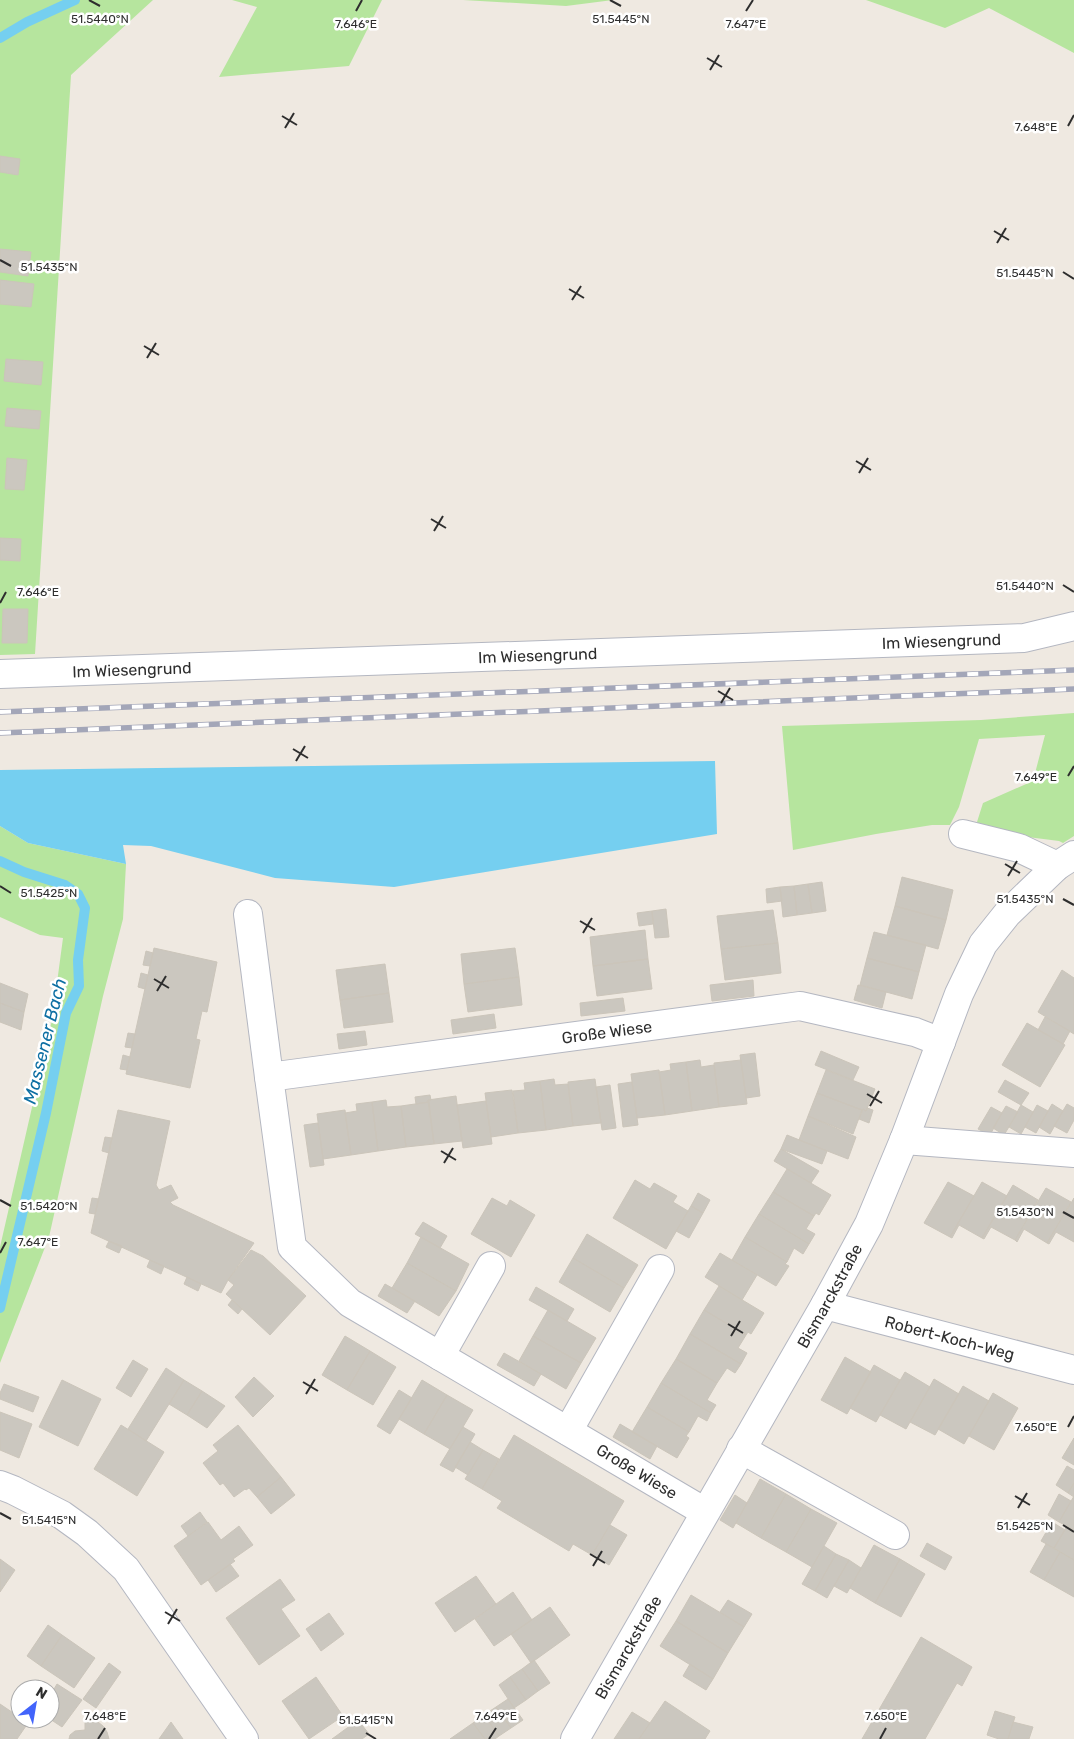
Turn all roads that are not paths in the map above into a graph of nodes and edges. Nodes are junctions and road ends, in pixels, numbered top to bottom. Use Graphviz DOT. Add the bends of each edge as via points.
graph roads {
  1 [pos="1074,626"];
  2 [pos="0,674"];
  3 [pos="963,834"];
  4 [pos="1066,861"];
  5 [pos="248,914"];
  6 [pos="941,1042"];
  7 [pos="269,1077"];
  8 [pos="904,1140"];
  9 [pos="1074,1153"];
  10 [pos="491,1266"];
  11 [pos="660,1269"];
  12 [pos="825,1305"];
  13 [pos="440,1356"];
  14 [pos="1074,1370"];
  15 [pos="568,1431"];
  16 [pos="741,1450"];
  17 [pos="0,1485"];
  18 [pos="705,1512"];
  19 [pos="895,1535"];
  20 [pos="244,1739"];
  21 [pos="575,1739"];
  1 -- 2 [label="street, Im Wiesengrund" via="1024,638"];
  3 -- 4 [label="street"];
  4 -- 6 [label="street, Bismarckstraße" via="1007,914 983,944"];
  5 -- 7 [label="street, Große Wiese"];
  6 -- 7 [label="street, Große Wiese" via="914,1032 800,1006"];
  6 -- 8 [label="street, Bismarckstraße"];
  7 -- 13 [label="street, Große Wiese" via="292,1247 350,1303"];
  8 -- 9 [label="street"];
  8 -- 12 [label="street, Bismarckstraße" via="868,1224"];
  10 -- 13 [label="street"];
  11 -- 15 [label="street"];
  12 -- 14 [label="street, Robert-Koch-Weg"];
  12 -- 16 [label="street, Bismarckstraße"];
  13 -- 15 [label="street, Große Wiese"];
  15 -- 18 [label="street, Große Wiese"];
  16 -- 18 [label="street, Bismarckstraße"];
  16 -- 19 [label="street"];
  17 -- 20 [label="street" via="68,1520 126,1569"];
  18 -- 21 [label="street, Bismarckstraße"];
}
